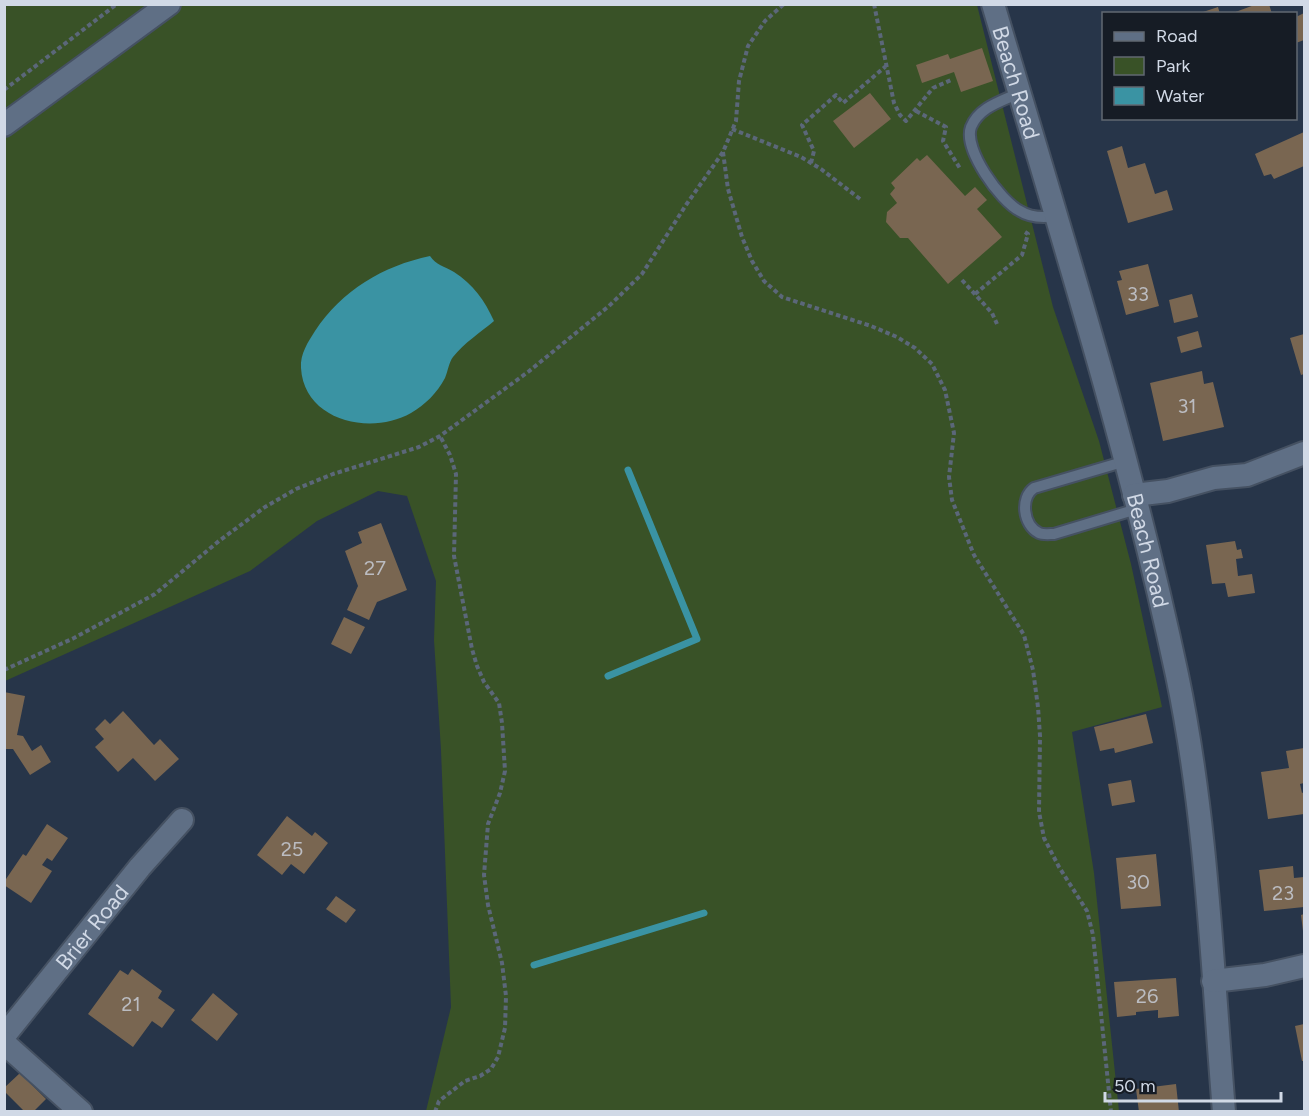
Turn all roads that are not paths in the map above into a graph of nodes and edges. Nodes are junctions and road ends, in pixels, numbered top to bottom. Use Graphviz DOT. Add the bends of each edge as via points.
graph roads {
  1 [pos="169,4"];
  2 [pos="993,4"];
  3 [pos="1019,93"];
  4 [pos="4,125"];
  5 [pos="1056,216"];
  6 [pos="1305,453"];
  7 [pos="1126,461"];
  8 [pos="1136,502"];
  9 [pos="182,820"];
  10 [pos="1305,966"];
  11 [pos="1213,981"];
  12 [pos="4,1036"];
  13 [pos="4,1043"];
  14 [pos="81,1112"];
  15 [pos="1224,1112"];
  1 -- 4 [label="street"];
  2 -- 3 [label="street, Beach Road"];
  3 -- 5 [label="street, Beach Road"];
  3 -- 5 [label="lane" via="986,109 972,126 969,137 991,182 1011,206 1043,219"];
  5 -- 7 [label="street, Beach Road"];
  6 -- 8 [label="street" via="1247,475 1215,478"];
  7 -- 8 [label="street, Beach Road"];
  7 -- 8 [label="lane" via="1034,488 1024,506 1029,522 1046,535"];
  8 -- 11 [label="street, Beach Road" via="1177,677 1192,769"];
  9 -- 12 [label="street, Brier Road"];
  10 -- 11 [label="street"];
  11 -- 15 [label="street, Beach Road"];
  13 -- 14 [label="street"];
}
